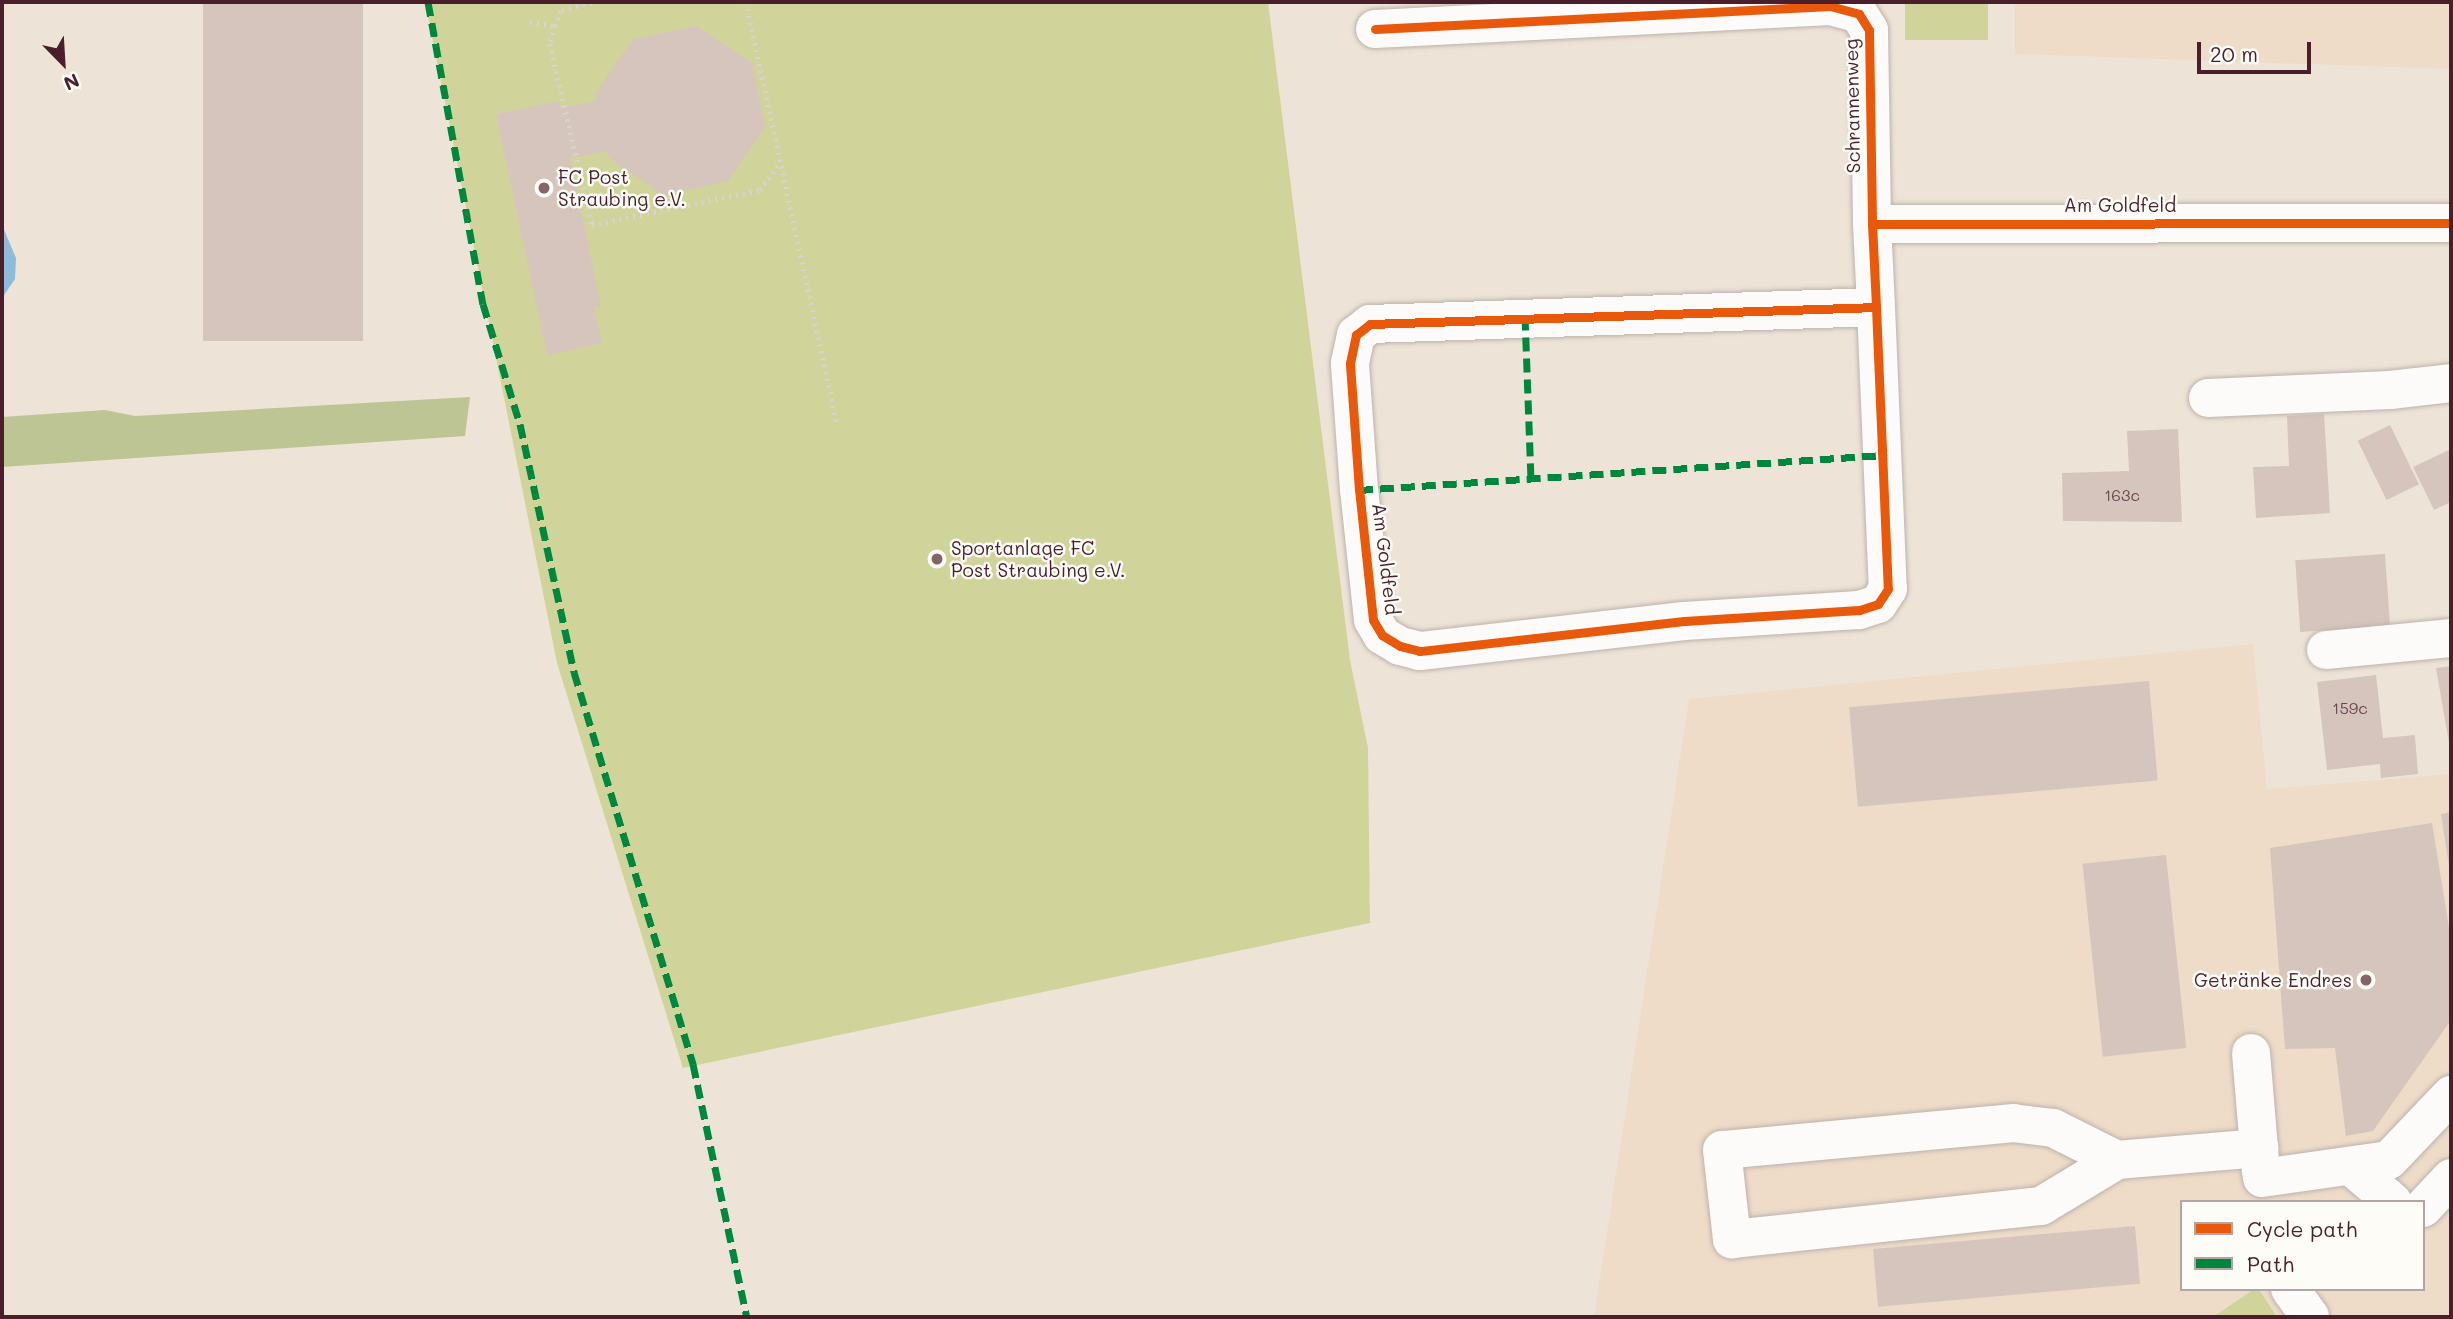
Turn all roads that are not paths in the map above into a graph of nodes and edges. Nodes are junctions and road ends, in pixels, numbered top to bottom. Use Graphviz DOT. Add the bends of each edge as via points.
graph roads {
  1 [pos="1375,29"];
  2 [pos="2451,223"];
  3 [pos="1872,224"];
  4 [pos="1876,307"];
  5 [pos="2451,383"];
  6 [pos="2208,398"];
  7 [pos="2451,638"];
  8 [pos="2326,650"];
  9 [pos="2251,1054"];
  10 [pos="2451,1095"];
  11 [pos="2117,1160"];
  12 [pos="2353,1168"];
  13 [pos="2262,1176"];
  14 [pos="2451,1178"];
  15 [pos="2391,1200"];
  16 [pos="2425,1206"];
  17 [pos="2292,1291"];
  18 [pos="2311,1317"];
  1 -- 3 [label="street, Schrannenweg" via="1830,6 1859,14 1869,30"];
  2 -- 3 [label="street, Am Goldfeld"];
  3 -- 4 [label="street, Am Goldfeld"];
  4 -- 4 [label="street, Am Goldfeld" via="1888,589 1878,604 1859,610 1684,621 1420,651 1382,635 1373,620 1350,363 1356,335 1370,324"];
  5 -- 6 [label="street"];
  7 -- 8 [label="street"];
  9 -- 13 [label="street"];
  10 -- 12 [label="street" via="2389,1160"];
  11 -- 11 [label="street" via="2053,1128 2014,1123 1722,1150 1732,1239 2042,1206"];
  11 -- 13 [label="street"];
  12 -- 13 [label="street"];
  12 -- 15 [label="street"];
  14 -- 16 [label="street"];
  17 -- 18 [label="street"];
}
